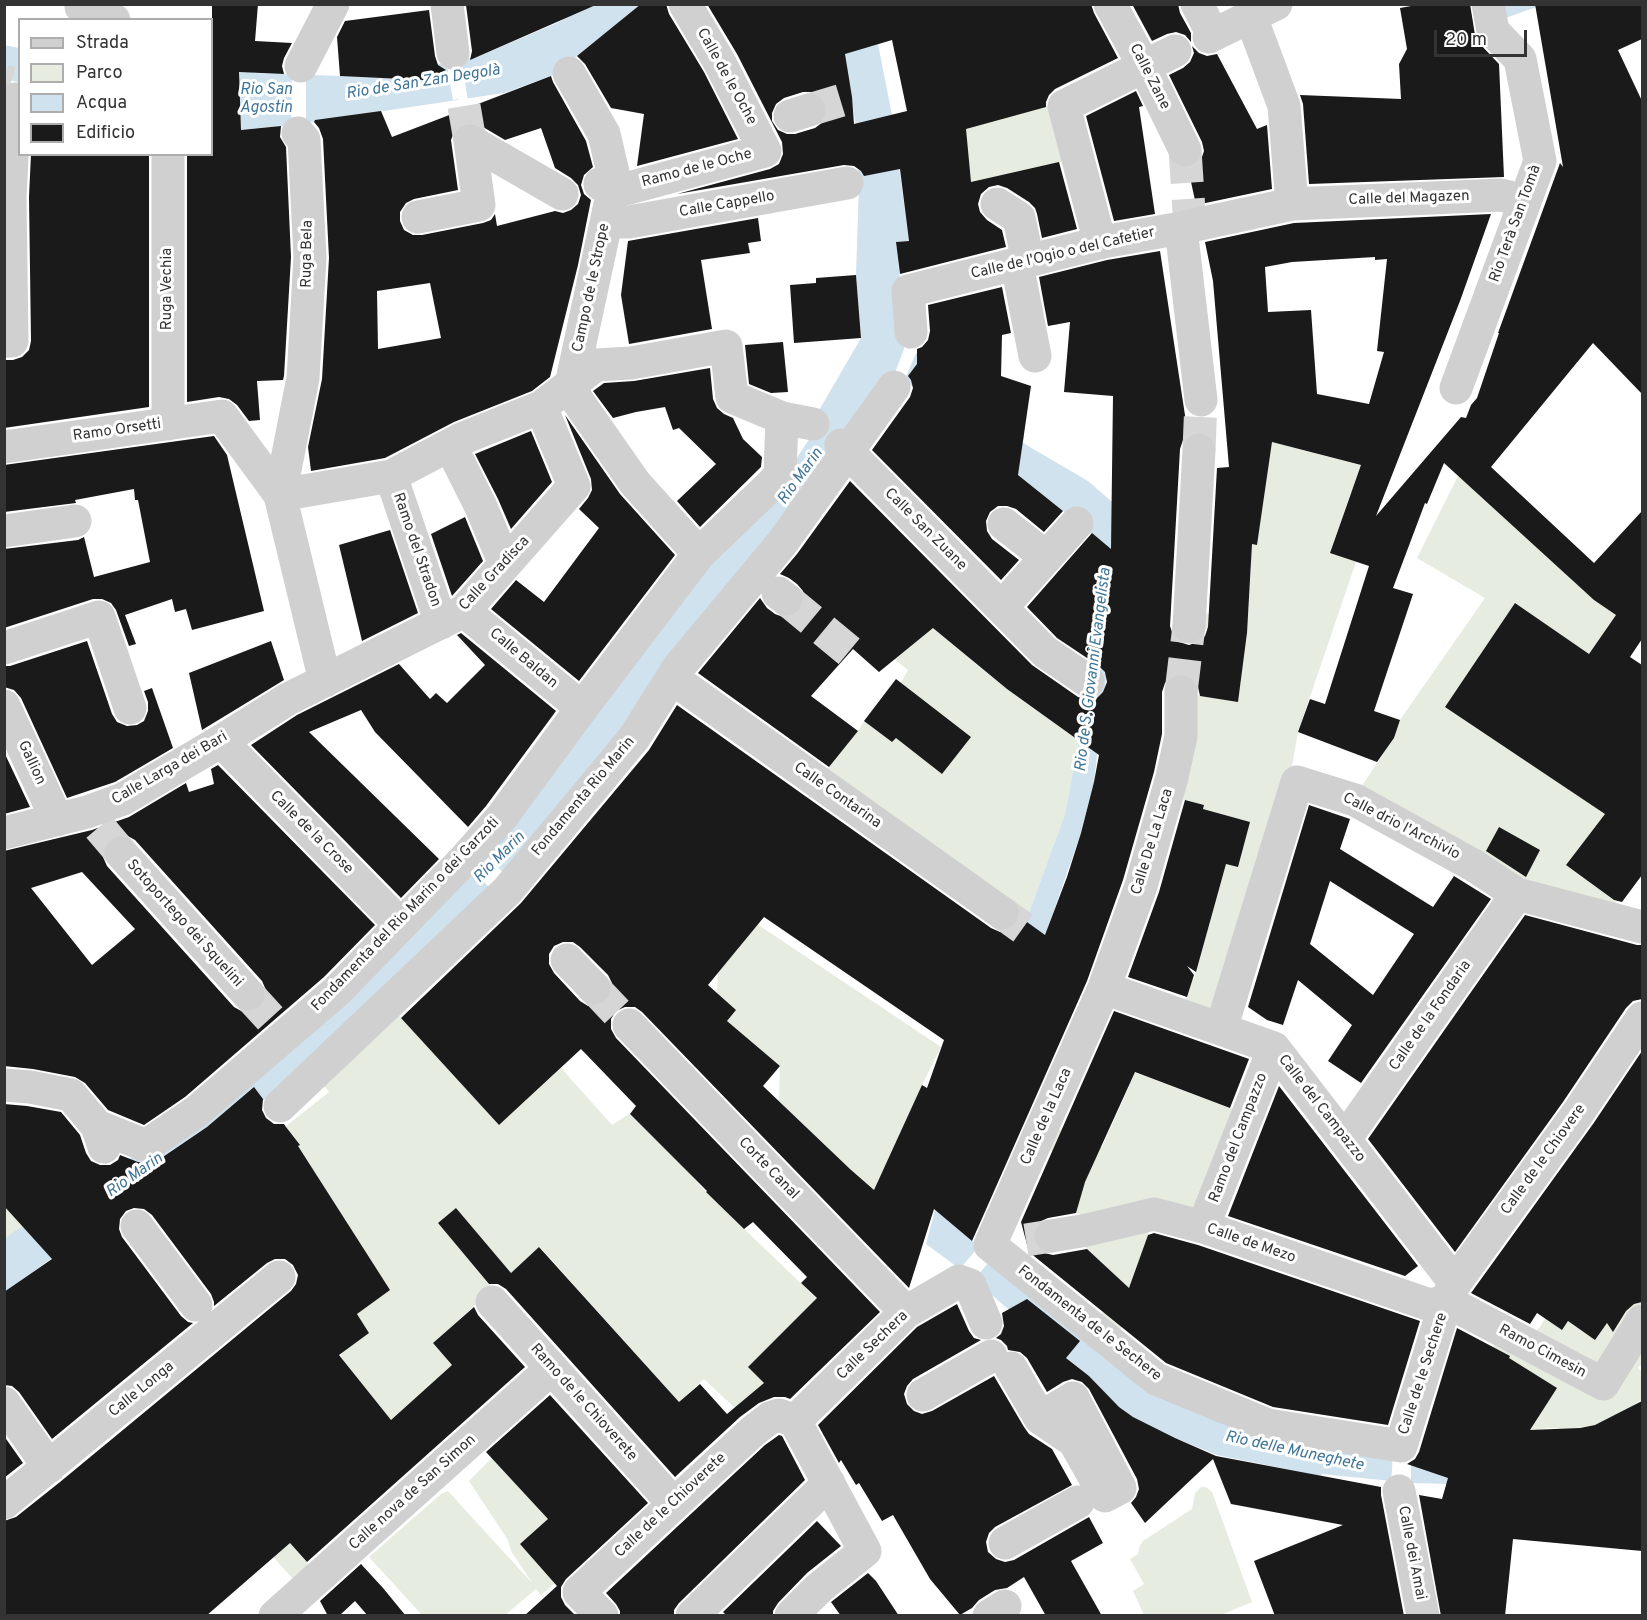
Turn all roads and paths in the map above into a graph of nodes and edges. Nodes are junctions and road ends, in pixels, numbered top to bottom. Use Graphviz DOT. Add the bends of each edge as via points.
graph roads {
  1 [pos="333,4"];
  2 [pos="447,4"];
  3 [pos="685,4"];
  4 [pos="1110,4"];
  5 [pos="1197,4"];
  6 [pos="80,10"];
  7 [pos="1263,11"];
  8 [pos="107,18"];
  9 [pos="1490,18"];
  10 [pos="1175,51"];
  11 [pos="453,53"];
  12 [pos="301,66"];
  13 [pos="1144,66"];
  14 [pos="569,74"];
  15 [pos="15,99"];
  16 [pos="298,133"];
  17 [pos="759,135"];
  18 [pos="1185,150"];
  19 [pos="168,156"];
  20 [pos="847,183"];
  21 [pos="614,186"];
  22 [pos="562,194"];
  23 [pos="1525,201"];
  24 [pos="997,204"];
  25 [pos="1293,204"];
  26 [pos="418,217"];
  27 [pos="606,222"];
  28 [pos="1181,228"];
  29 [pos="1100,243"];
  30 [pos="1023,262"];
  31 [pos="911,332"];
  32 [pos="8,341"];
  33 [pos="1035,356"];
  34 [pos="894,387"];
  35 [pos="1456,388"];
  36 [pos="560,399"];
  37 [pos="1201,400"];
  38 [pos="168,424"];
  39 [pos="455,442"];
  40 [pos="4,447"];
  41 [pos="844,449"];
  42 [pos="1199,450"];
  43 [pos="780,474"];
  44 [pos="391,476"];
  45 [pos="280,495"];
  46 [pos="75,521"];
  47 [pos="1077,523"];
  48 [pos="1004,524"];
  49 [pos="4,531"];
  50 [pos="699,554"];
  51 [pos="1046,558"];
  52 [pos="505,564"];
  53 [pos="1002,607"];
  54 [pos="453,617"];
  55 [pos="1190,626"];
  56 [pos="4,648"];
  57 [pos="672,678"];
  58 [pos="325,681"];
  59 [pos="1088,681"];
  60 [pos="1181,692"];
  61 [pos="130,708"];
  62 [pos="582,708"];
  63 [pos="6,716"];
  64 [pos="221,741"];
  65 [pos="80,818"];
  66 [pos="4,833"];
  67 [pos="121,853"];
  68 [pos="1517,894"];
  69 [pos="1002,913"];
  70 [pos="1637,917"];
  71 [pos="401,925"];
  72 [pos="567,960"];
  73 [pos="594,988"];
  74 [pos="1104,988"];
  75 [pos="248,994"];
  76 [pos="1642,1018"];
  77 [pos="629,1025"];
  78 [pos="1221,1029"];
  79 [pos="1274,1048"];
  80 [pos="4,1085"];
  81 [pos="280,1106"];
  82 [pos="1345,1138"];
  83 [pos="137,1226"];
  84 [pos="1203,1227"];
  85 [pos="1021,1241"];
  86 [pos="279,1277"];
  87 [pos="1451,1292"];
  88 [pos="492,1302"];
  89 [pos="906,1312"];
  90 [pos="206,1318"];
  91 [pos="1642,1321"];
  92 [pos="986,1323"];
  93 [pos="552,1369"];
  94 [pos="923,1395"];
  95 [pos="4,1403"];
  96 [pos="1042,1420"];
  97 [pos="795,1421"];
  98 [pos="1082,1436"];
  99 [pos="1401,1446"];
  100 [pos="49,1467"];
  101 [pos="829,1483"];
  102 [pos="1399,1491"];
  103 [pos="4,1503"];
  104 [pos="673,1503"];
  105 [pos="1005,1543"];
  106 [pos="805,1611"];
  107 [pos="701,1613"];
  108 [pos="275,1616"];
  109 [pos="602,1616"];
  110 [pos="1423,1616"];
  1 -- 12 [label="street"];
  2 -- 11 [label="street"];
  3 -- 17 [label="street, Calle de le Oche"];
  4 -- 13 [label="street, Calle Zane"];
  5 -- 7 [label="street" via="1214,35"];
  6 -- 8 [label="street"];
  7 -- 25 [label="street" via="1284,105"];
  9 -- 23 [label="street, Rio Terà San Tomà" via="1520,59 1540,161"];
  10 -- 13 [label="street"];
  13 -- 18 [label="street, Calle Zane"];
  13 -- 29 [label="street" via="1064,105"];
  14 -- 21 [label="street" via="604,134"];
  15 -- 32 [label="street"];
  16 -- 45 [label="street, Ruga Bela" via="304,140 310,257 303,378"];
  17 -- 21 [label="street, Ramo de le Oche"];
  19 -- 38 [label="street, Ruga Vechia"];
  20 -- 27 [label="street, Calle Cappello" via="629,222"];
  21 -- 27 [label="street, Campo de le Strope"];
  22 -- 26 [label="street" via="470,141 479,205"];
  23 -- 25 [label="street, Calle del Magazen" via="1501,195"];
  23 -- 35 [label="street, Rio Terà San Tomà"];
  24 -- 30 [label="street" via="1019,218"];
  25 -- 28 [label="street, Calle de l'Ogio o del Cafetier"];
  27 -- 36 [label="street, Campo de le Strope"];
  28 -- 29 [label="street, Calle de l'Ogio o del Cafetier"];
  28 -- 37 [label="street"];
  29 -- 30 [label="street, Calle de l'Ogio o del Cafetier"];
  30 -- 31 [label="street, Calle de l'Ogio o del Cafetier" via="908,291"];
  30 -- 33 [label="street"];
  34 -- 41 [label="street, Fondamenta Rio Marin"];
  36 -- 39 [label="street"];
  36 -- 43 [label="street, Campo de le Strope" via="596,365 631,363 726,346 732,398 798,421"];
  36 -- 50 [label="street"];
  36 -- 52 [label="street, Calle Gradisca" via="574,486"];
  38 -- 40 [label="street, Ramo Orsetti"];
  38 -- 45 [label="street, Ramo Orsetti" via="222,416"];
  39 -- 44 [label="street"];
  39 -- 52 [label="street"];
  41 -- 53 [label="street, Calle San Zuane"];
  41 -- 57 [label="street, Fondamenta Rio Marin" via="782,543 770,587 678,668"];
  42 -- 55 [label="street"];
  43 -- 50 [label="street, Fondamenta del Rio Marin o dei Garzoti"];
  44 -- 45 [label="street"];
  44 -- 54 [label="street, Ramo del Stradon"];
  45 -- 58 [label="street"];
  46 -- 49 [label="street"];
  47 -- 51 [label="street"];
  48 -- 51 [label="street"];
  50 -- 62 [label="street, Fondamenta del Rio Marin o dei Garzoti"];
  51 -- 53 [label="street"];
  52 -- 54 [label="street, Calle Gradisca"];
  53 -- 59 [label="street, Calle San Zuane" via="1045,652"];
  54 -- 58 [label="street, Calle Gradisca"];
  54 -- 62 [label="street, Calle Baldan"];
  56 -- 61 [label="street" via="99,617"];
  57 -- 69 [label="street, Calle Contarina"];
  57 -- 81 [label="street, Fondamenta Rio Marin" via="634,738 508,893"];
  58 -- 64 [label="street, Calle Larga dei Bari"];
  60 -- 74 [label="street, Calle De La Laca" via="1181,736 1173,777 1141,886"];
  62 -- 71 [label="street, Fondamenta del Rio Marin o dei Garzoti" via="501,818"];
  63 -- 65 [label="street, Gallion"];
  64 -- 65 [label="street, Calle Larga dei Bari" via="123,799"];
  64 -- 71 [label="street, Calle de la Crose"];
  65 -- 66 [label="street, Calle Larga dei Bari"];
  67 -- 75 [label="street, Sotoportego dei Squelini"];
  68 -- 70 [label="street, Calle drio l'Archivio"];
  68 -- 78 [label="street, Calle drio l'Archivio" via="1473,865 1355,800 1297,782"];
  68 -- 82 [label="street, Calle de la Fondaria"];
  71 -- 80 [label="street, Fondamenta del Rio Marin o dei Garzoti" via="337,991 283,1033 196,1112 147,1145 101,1138 71,1095"];
  72 -- 73 [label="street"];
  74 -- 78 [label="street, Calle del Campazzo"];
  74 -- 85 [label="street, Calle de la Laca" via="1007,1208"];
  76 -- 87 [label="street, Calle de le Chiovere"];
  77 -- 89 [label="street, Corte Canal"];
  78 -- 79 [label="street, Calle del Campazzo"];
  79 -- 82 [label="street, Calle del Campazzo"];
  79 -- 84 [label="street, Ramo del Campazzo"];
  82 -- 87 [label="street, Calle del Campazzo"];
  83 -- 90 [label="street"];
  84 -- 85 [label="street, Calle de Mezo" via="1154,1214"];
  84 -- 87 [label="street, Calle de Mezo" via="1430,1305"];
  85 -- 99 [label="street, Fondamenta de le Sechere" via="1025,1274 1156,1379 1268,1425"];
  86 -- 90 [label="street, Calle Longa"];
  87 -- 91 [label="street, Ramo Cimesin" via="1601,1389"];
  87 -- 99 [label="street, Calle de le Sechere"];
  88 -- 93 [label="street, Ramo de le Chioverete"];
  89 -- 92 [label="street, Calle Sechera" via="959,1281 970,1285"];
  89 -- 97 [label="street, Calle Sechera" via="872,1353"];
  90 -- 100 [label="street, Calle Longa"];
  93 -- 104 [label="street, Ramo de le Chioverete"];
  93 -- 108 [label="street, Calle nova de San Simon"];
  94 -- 96 [label="street" via="1001,1362"];
  95 -- 100 [label="street"];
  96 -- 98 [label="street"];
  96 -- 98 [label="street" via="1073,1398"];
  97 -- 101 [label="street"];
  97 -- 104 [label="street, Calle de le Chioverete" via="779,1416 770,1418"];
  98 -- 105 [label="street" via="1094,1483"];
  100 -- 103 [label="street, Calle Longa"];
  101 -- 106 [label="street" via="865,1551"];
  101 -- 107 [label="street"];
  102 -- 110 [label="street, Calle dei Amai"];
  104 -- 109 [label="street, Calle de le Chioverete" via="579,1592"];
}
